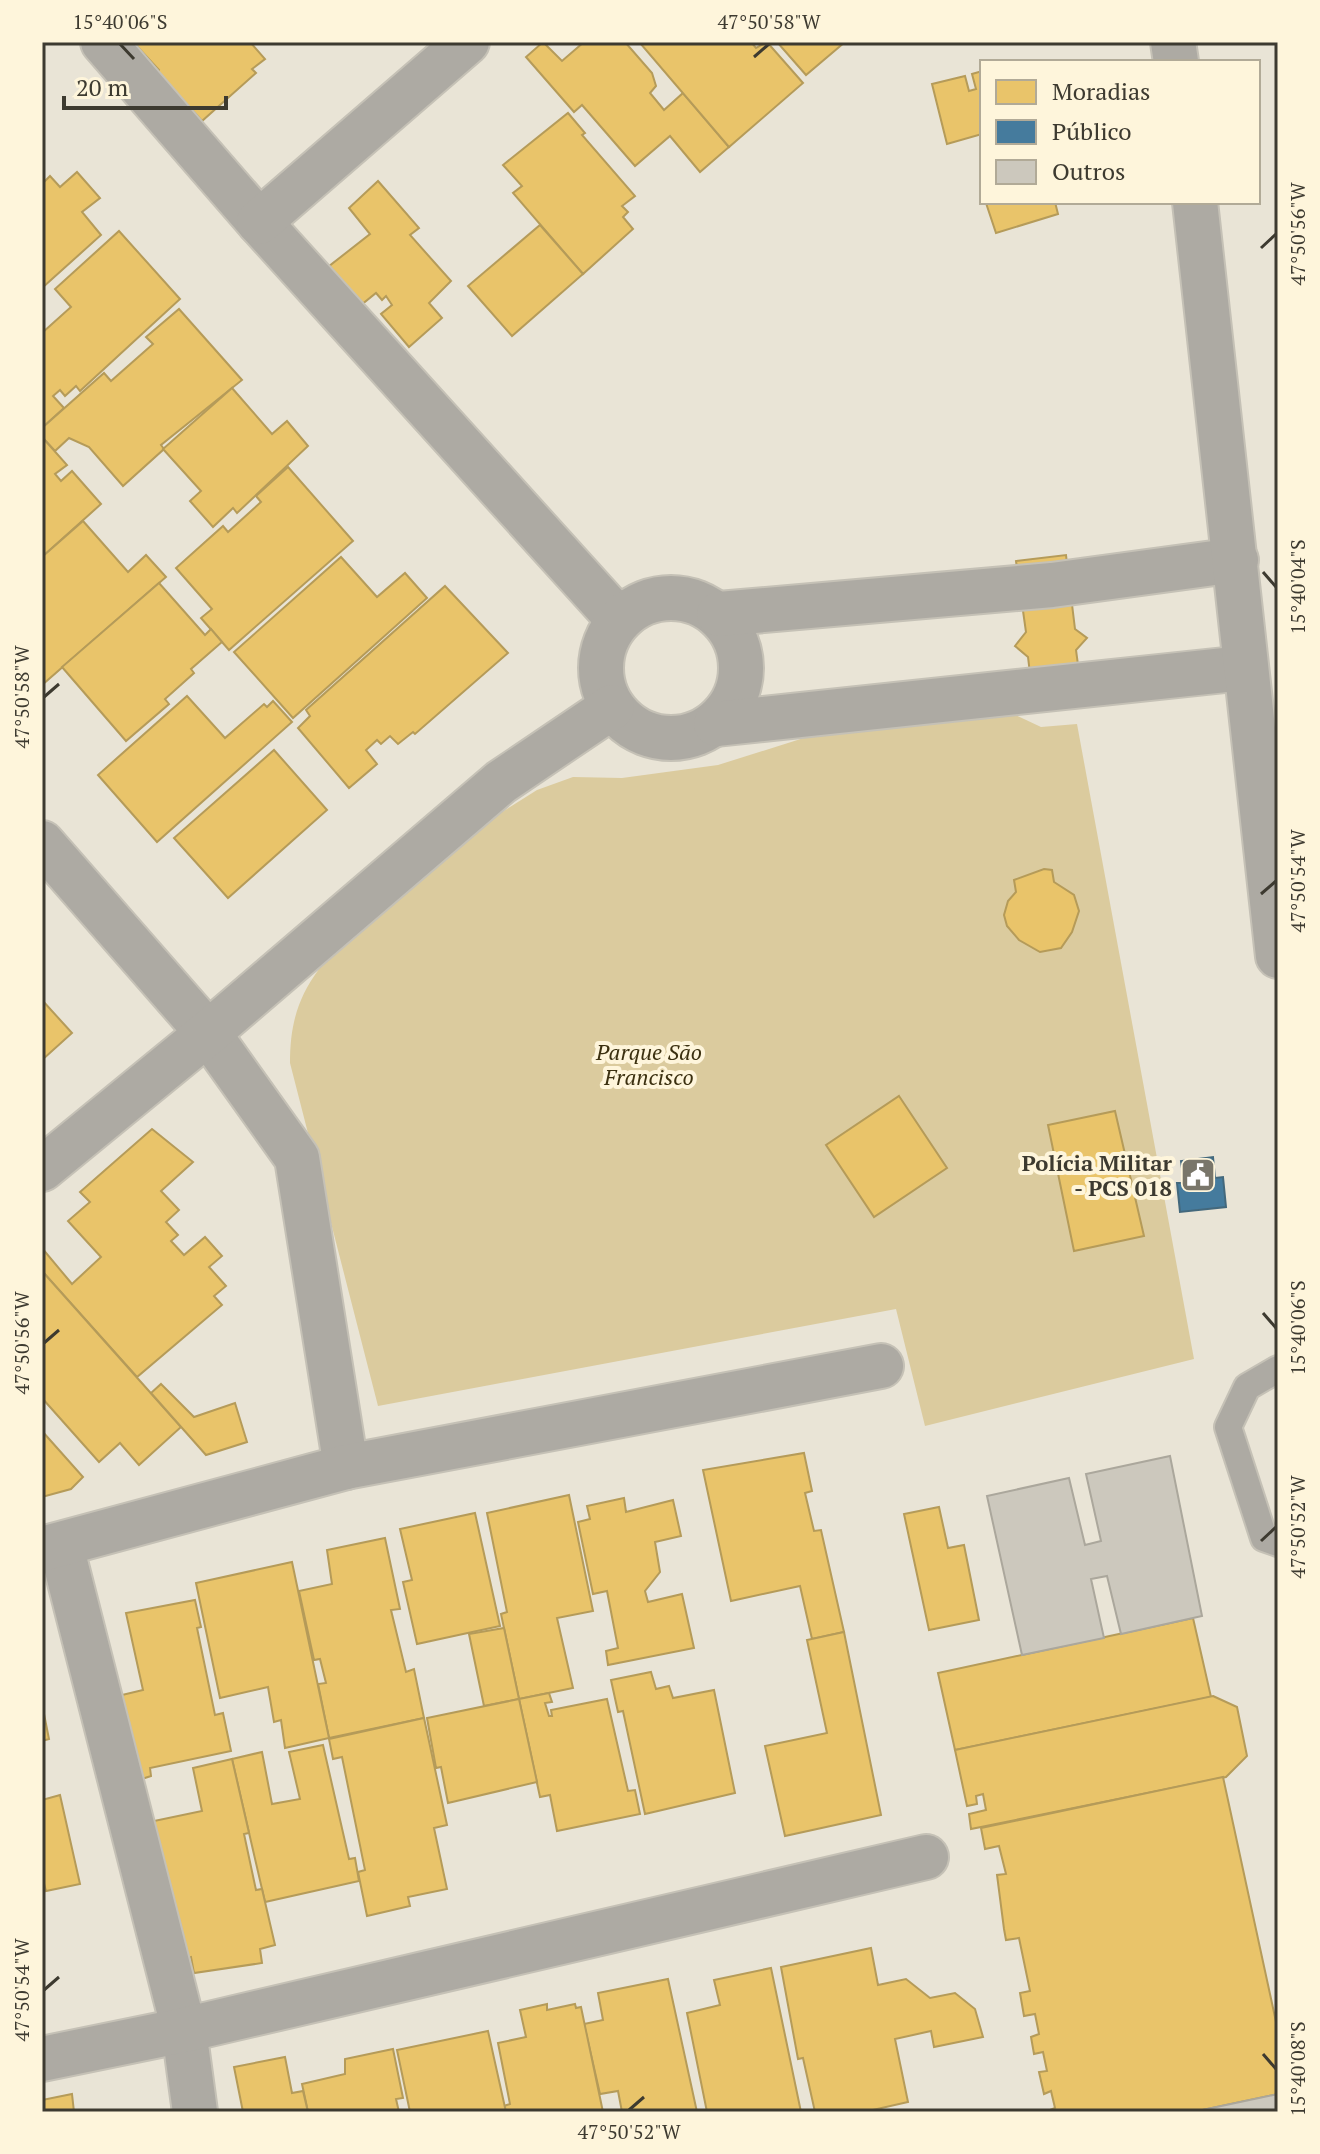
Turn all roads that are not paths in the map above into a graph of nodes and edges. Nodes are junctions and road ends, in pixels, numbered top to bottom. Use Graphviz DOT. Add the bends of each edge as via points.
graph roads {
  1 [pos="103,42"];
  2 [pos="467,42"];
  3 [pos="1195,204"];
  4 [pos="259,222"];
  5 [pos="1236,560"];
  6 [pos="719,614"];
  7 [pos="618,619"];
  8 [pos="1244,668"];
  9 [pos="612,707"];
  10 [pos="716,724"];
  11 [pos="42,843"];
  12 [pos="1278,956"];
  13 [pos="208,1033"];
  14 [pos="42,1169"];
  15 [pos="881,1366"];
  16 [pos="1278,1369"];
  17 [pos="346,1467"];
  18 [pos="1278,1543"];
  19 [pos="52,1547"];
  20 [pos="926,1857"];
  21 [pos="184,2030"];
  22 [pos="42,2059"];
  23 [pos="195,2112"];
  1 -- 4 [label="street"];
  2 -- 4 [label="street"];
  3 -- 5 [label="street"];
  4 -- 7 [label="street"];
  5 -- 6 [label="street" via="1052,585"];
  5 -- 8 [label="street"];
  6 -- 7 [label="street" via="695,600 667,596 640,603"];
  6 -- 10 [label="street" via="741,649 740,690"];
  7 -- 9 [label="street" via="603,647 601,678"];
  8 -- 10 [label="street"];
  8 -- 12 [label="street"];
  9 -- 10 [label="street" via="635,729 662,739 690,737"];
  9 -- 13 [label="street" via="501,782"];
  11 -- 13 [label="street"];
  13 -- 14 [label="street"];
  13 -- 17 [label="street" via="297,1158"];
  15 -- 17 [label="street"];
  16 -- 18 [label="lane" via="1247,1387 1228,1427 1264,1538"];
  17 -- 19 [label="street"];
  19 -- 21 [label="street"];
  20 -- 21 [label="street"];
  21 -- 22 [label="street"];
  21 -- 23 [label="street"];
}
